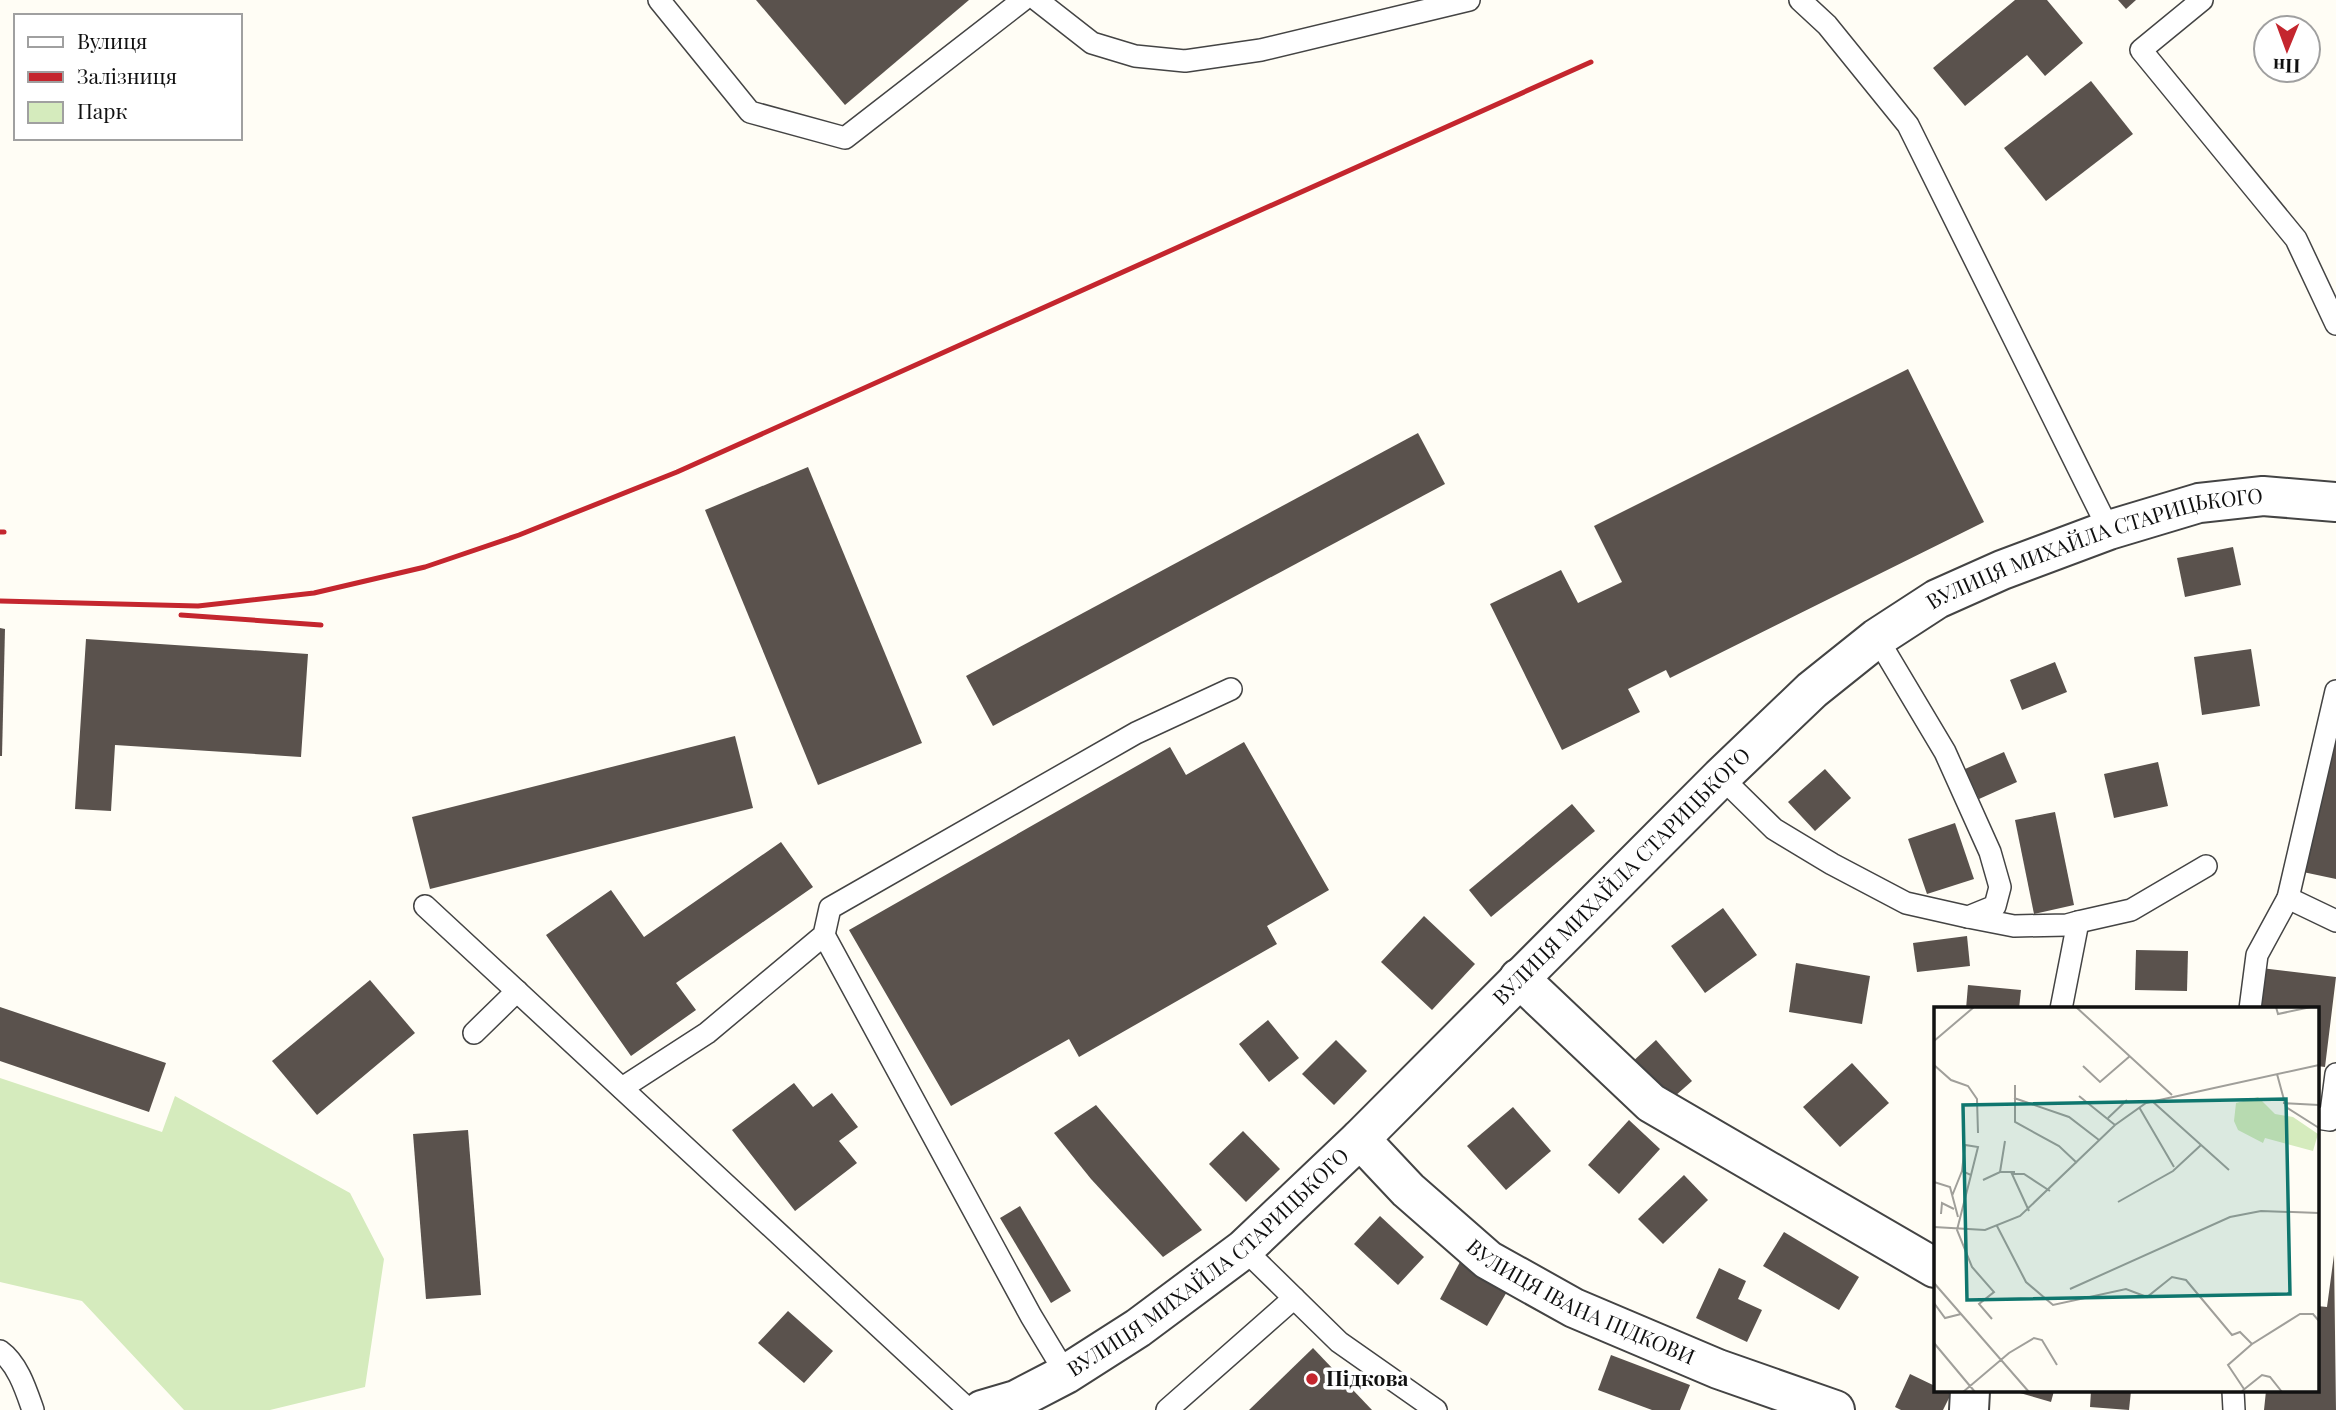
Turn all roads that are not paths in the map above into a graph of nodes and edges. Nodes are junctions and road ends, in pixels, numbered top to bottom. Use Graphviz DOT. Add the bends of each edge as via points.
graph roads {
  1 [pos="659,0"];
  2 [pos="1023,0"];
  3 [pos="1037,0"];
  4 [pos="1469,0"];
  5 [pos="1800,0"];
  6 [pos="2202,0"];
  7 [pos="2336,324"];
  8 [pos="2336,502"];
  9 [pos="2109,530"];
  10 [pos="1877,638"];
  11 [pos="1231,689"];
  12 [pos="2336,691"];
  13 [pos="1721,778"];
  14 [pos="2206,866"];
  15 [pos="2288,898"];
  16 [pos="425,906"];
  17 [pos="1968,918"];
  18 [pos="2336,921"];
  19 [pos="2078,922"];
  20 [pos="824,935"];
  21 [pos="1519,978"];
  22 [pos="517,991"];
  23 [pos="2061,1007"];
  24 [pos="2250,1007"];
  25 [pos="474,1033"];
  26 [pos="2336,1074"];
  27 [pos="622,1088"];
  28 [pos="2318,1118"];
  29 [pos="1360,1139"];
  30 [pos="1244,1249"];
  31 [pos="1934,1267"];
  32 [pos="1294,1298"];
  33 [pos="0,1351"];
  34 [pos="1066,1374"];
  35 [pos="0,1381"];
  36 [pos="23,1383"];
  37 [pos="1970,1392"];
  38 [pos="2233,1392"];
  39 [pos="33,1410"];
  40 [pos="969,1410"];
  41 [pos="982,1410"];
  42 [pos="1167,1410"];
  43 [pos="1436,1410"];
  44 [pos="1835,1410"];
  45 [pos="1969,1410"];
  46 [pos="2234,1410"];
  1 -- 2 [label="lane" via="750,112 845,138"];
  3 -- 4 [label="lane" via="1092,44 1135,56 1185,61 1261,50"];
  5 -- 9 [label="lane" via="1828,25 1908,125"];
  6 -- 7 [label="lane" via="2141,50 2296,239"];
  8 -- 9 [label="street, ВУЛИЦЯ МИХАЙЛА СТАРИЦЬКОГО" via="2263,496 2199,503"];
  9 -- 10 [label="street, ВУЛИЦЯ МИХАЙЛА СТАРИЦЬКОГО" via="1937,599"];
  10 -- 13 [label="street, ВУЛИЦЯ МИХАЙЛА СТАРИЦЬКОГО" via="1812,691"];
  10 -- 17 [label="lane" via="1945,752 1990,852 2000,887 1995,906"];
  11 -- 20 [label="lane" via="1136,733 831,908"];
  12 -- 15 [label="lane"];
  13 -- 17 [label="lane" via="1774,829 1832,864 1906,903"];
  13 -- 21 [label="street, ВУЛИЦЯ МИХАЙЛА СТАРИЦЬКОГО"];
  14 -- 19 [label="lane" via="2131,910"];
  15 -- 18 [label="lane"];
  15 -- 24 [label="lane" via="2257,955"];
  16 -- 22 [label="lane"];
  17 -- 19 [label="lane" via="2014,926"];
  19 -- 23 [label="lane"];
  20 -- 27 [label="lane" via="707,1033"];
  20 -- 34 [label="lane"];
  21 -- 29 [label="street, ВУЛИЦЯ МИХАЙЛА СТАРИЦЬКОГО"];
  21 -- 31 [label="street" via="1651,1103"];
  22 -- 25 [label="lane"];
  22 -- 27 [label="lane"];
  26 -- 28 [label="lane" via="2330,1120"];
  27 -- 40 [label="lane"];
  29 -- 30 [label="street, ВУЛИЦЯ МИХАЙЛА СТАРИЦЬКОГО"];
  29 -- 44 [label="street, ВУЛИЦЯ ІВАНА ПІДКОВИ" via="1408,1190 1488,1260 1574,1308 1718,1369"];
  30 -- 32 [label="lane"];
  30 -- 34 [label="street, ВУЛИЦЯ МИХАЙЛА СТАРИЦЬКОГО" via="1138,1328"];
  32 -- 42 [label="lane"];
  32 -- 43 [label="lane" via="1339,1342"];
  33 -- 36 [label="lane"];
  34 -- 41 [label="street, ВУЛИЦЯ МИХАЙЛА СТАРИЦЬКОГО" via="1016,1400"];
  35 -- 36 [label="lane"];
  36 -- 39 [label="lane"];
  37 -- 45 [label="street"];
  38 -- 46 [label="lane"];
}
